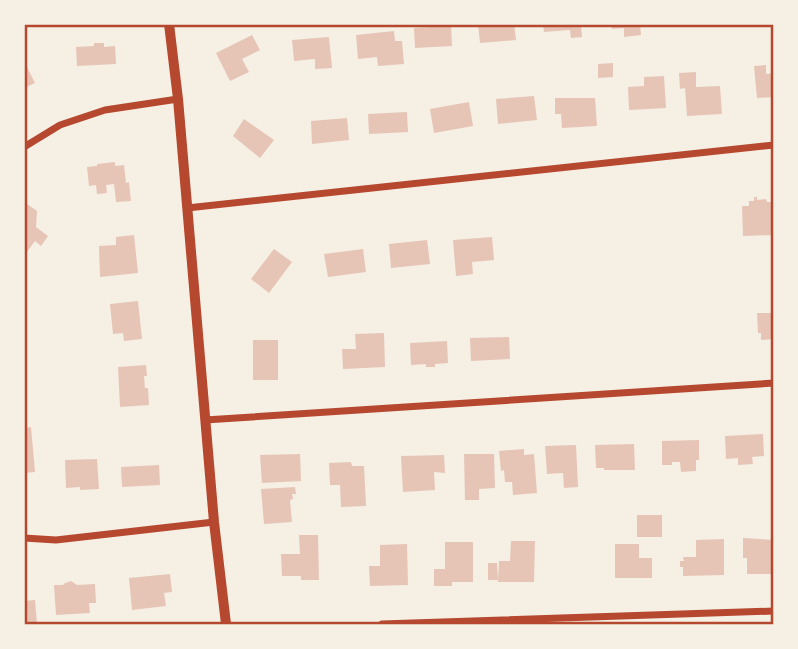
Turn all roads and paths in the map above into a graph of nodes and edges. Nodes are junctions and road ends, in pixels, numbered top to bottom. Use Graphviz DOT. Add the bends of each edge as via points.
graph roads {
  1 [pos="169,24"];
  2 [pos="178,99"];
  3 [pos="774,145"];
  4 [pos="24,147"];
  5 [pos="187,208"];
  6 [pos="774,383"];
  7 [pos="205,420"];
  8 [pos="214,522"];
  9 [pos="24,538"];
  10 [pos="774,611"];
  11 [pos="226,625"];
  12 [pos="382,625"];
  1 -- 2 [label="street"];
  2 -- 4 [label="street" via="105,110 60,125"];
  2 -- 5 [label="street"];
  3 -- 5 [label="street"];
  5 -- 7 [label="street"];
  6 -- 7 [label="street"];
  7 -- 8 [label="street"];
  8 -- 9 [label="street" via="56,540"];
  8 -- 11 [label="street"];
  10 -- 12 [label="street"];
}
